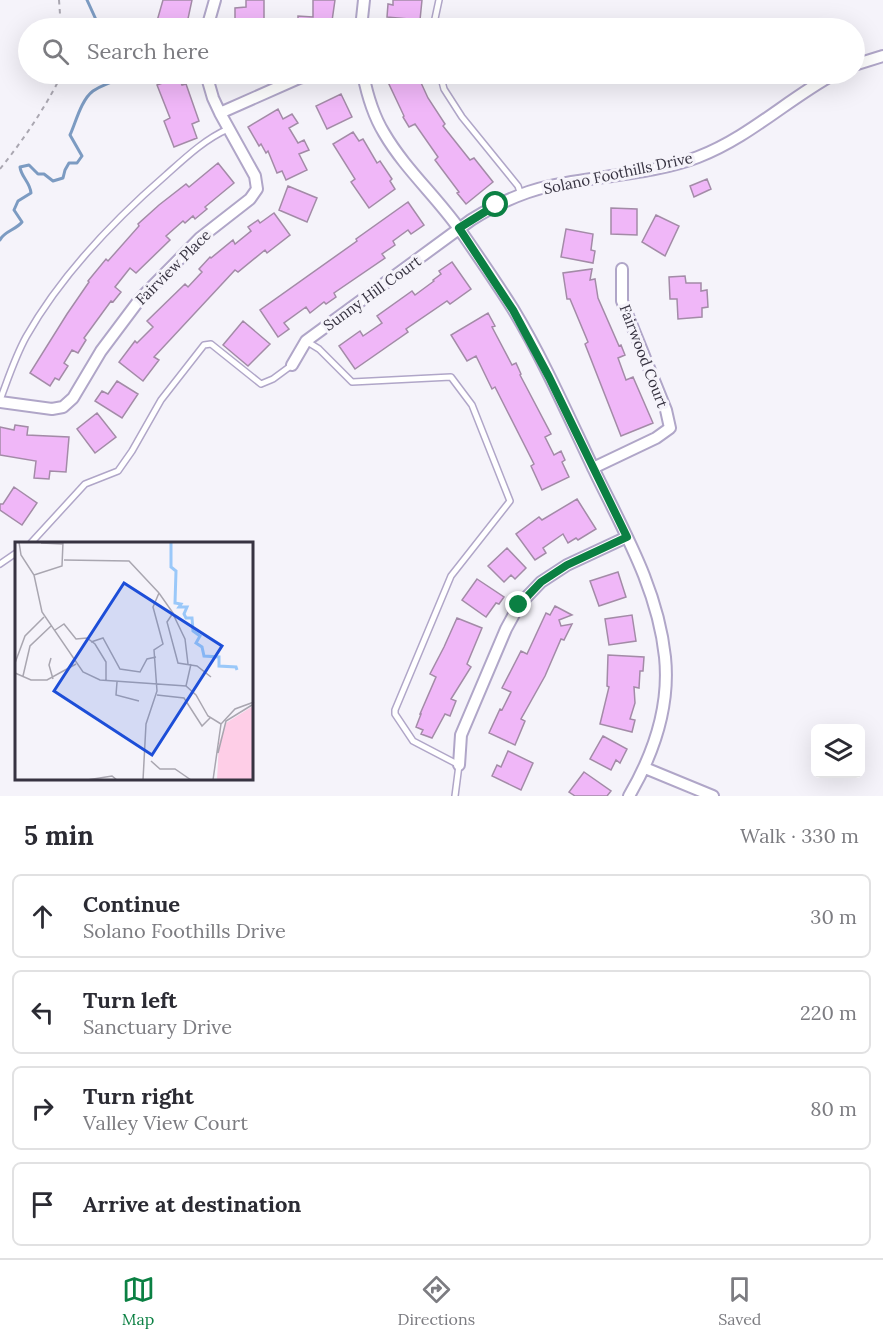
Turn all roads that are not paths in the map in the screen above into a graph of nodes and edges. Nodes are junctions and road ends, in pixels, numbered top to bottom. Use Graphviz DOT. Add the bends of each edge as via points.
graph roads {
  1 [pos="215,0"];
  2 [pos="364,0"];
  3 [pos="439,0"];
  4 [pos="210,18"];
  5 [pos="363,18"];
  6 [pos="435,18"];
  7 [pos="883,56"];
  8 [pos="865,61"];
  9 [pos="209,84"];
  10 [pos="285,84"];
  11 [pos="365,84"];
  12 [pos="443,84"];
  13 [pos="815,84"];
  14 [pos="220,113"];
  15 [pos="229,129"];
  16 [pos="522,195"];
  17 [pos="459,228"];
  18 [pos="622,269"];
  19 [pos="306,341"];
  20 [pos="292,365"];
  21 [pos="0,401"];
  22 [pos="593,468"];
  23 [pos="627,537"];
  24 [pos="32,542"];
  25 [pos="15,554"];
  26 [pos="0,564"];
  27 [pos="459,765"];
  28 [pos="645,768"];
  29 [pos="455,796"];
  30 [pos="629,796"];
  31 [pos="713,796"];
  1 -- 4 [label="street"];
  2 -- 5 [label="street"];
  3 -- 6 [label="lane"];
  7 -- 8 [label="street"];
  9 -- 14 [label="street, Fairview Place"];
  10 -- 14 [label="street"];
  11 -- 17 [label="street" via="383,132"];
  12 -- 16 [label="lane" via="462,117"];
  13 -- 16 [label="street, Solano Foothills Drive" via="722,147 696,158 548,186"];
  14 -- 15 [label="street, Fairview Place"];
  15 -- 21 [label="lane" via="171,171 96,243 26,337"];
  15 -- 21 [label="street, Fairview Place" via="255,176 257,189 250,199 200,238 140,299 63,407 52,409"];
  16 -- 17 [label="street, Solano Foothills Drive" via="496,205"];
  17 -- 19 [label="street, Sunny Hill Court"];
  17 -- 22 [label="street" via="513,310"];
  18 -- 22 [label="street, Fairwood Court" via="622,301 670,428"];
  19 -- 20 [label="street, Sunny Hill Court"];
  19 -- 27 [label="lane" via="352,382 451,377 472,405 510,501 451,576 395,710 413,741"];
  20 -- 24 [label="lane" via="261,384 211,344 204,345 160,400 118,471 85,484"];
  22 -- 23 [label="street"];
  23 -- 27 [label="street" via="549,576 519,605 461,735"];
  23 -- 28 [label="street" via="645,574 658,615 665,660 663,702"];
  25 -- 26 [label="lane"];
  27 -- 29 [label="lane"];
  28 -- 30 [label="street"];
  28 -- 31 [label="street"];
}
